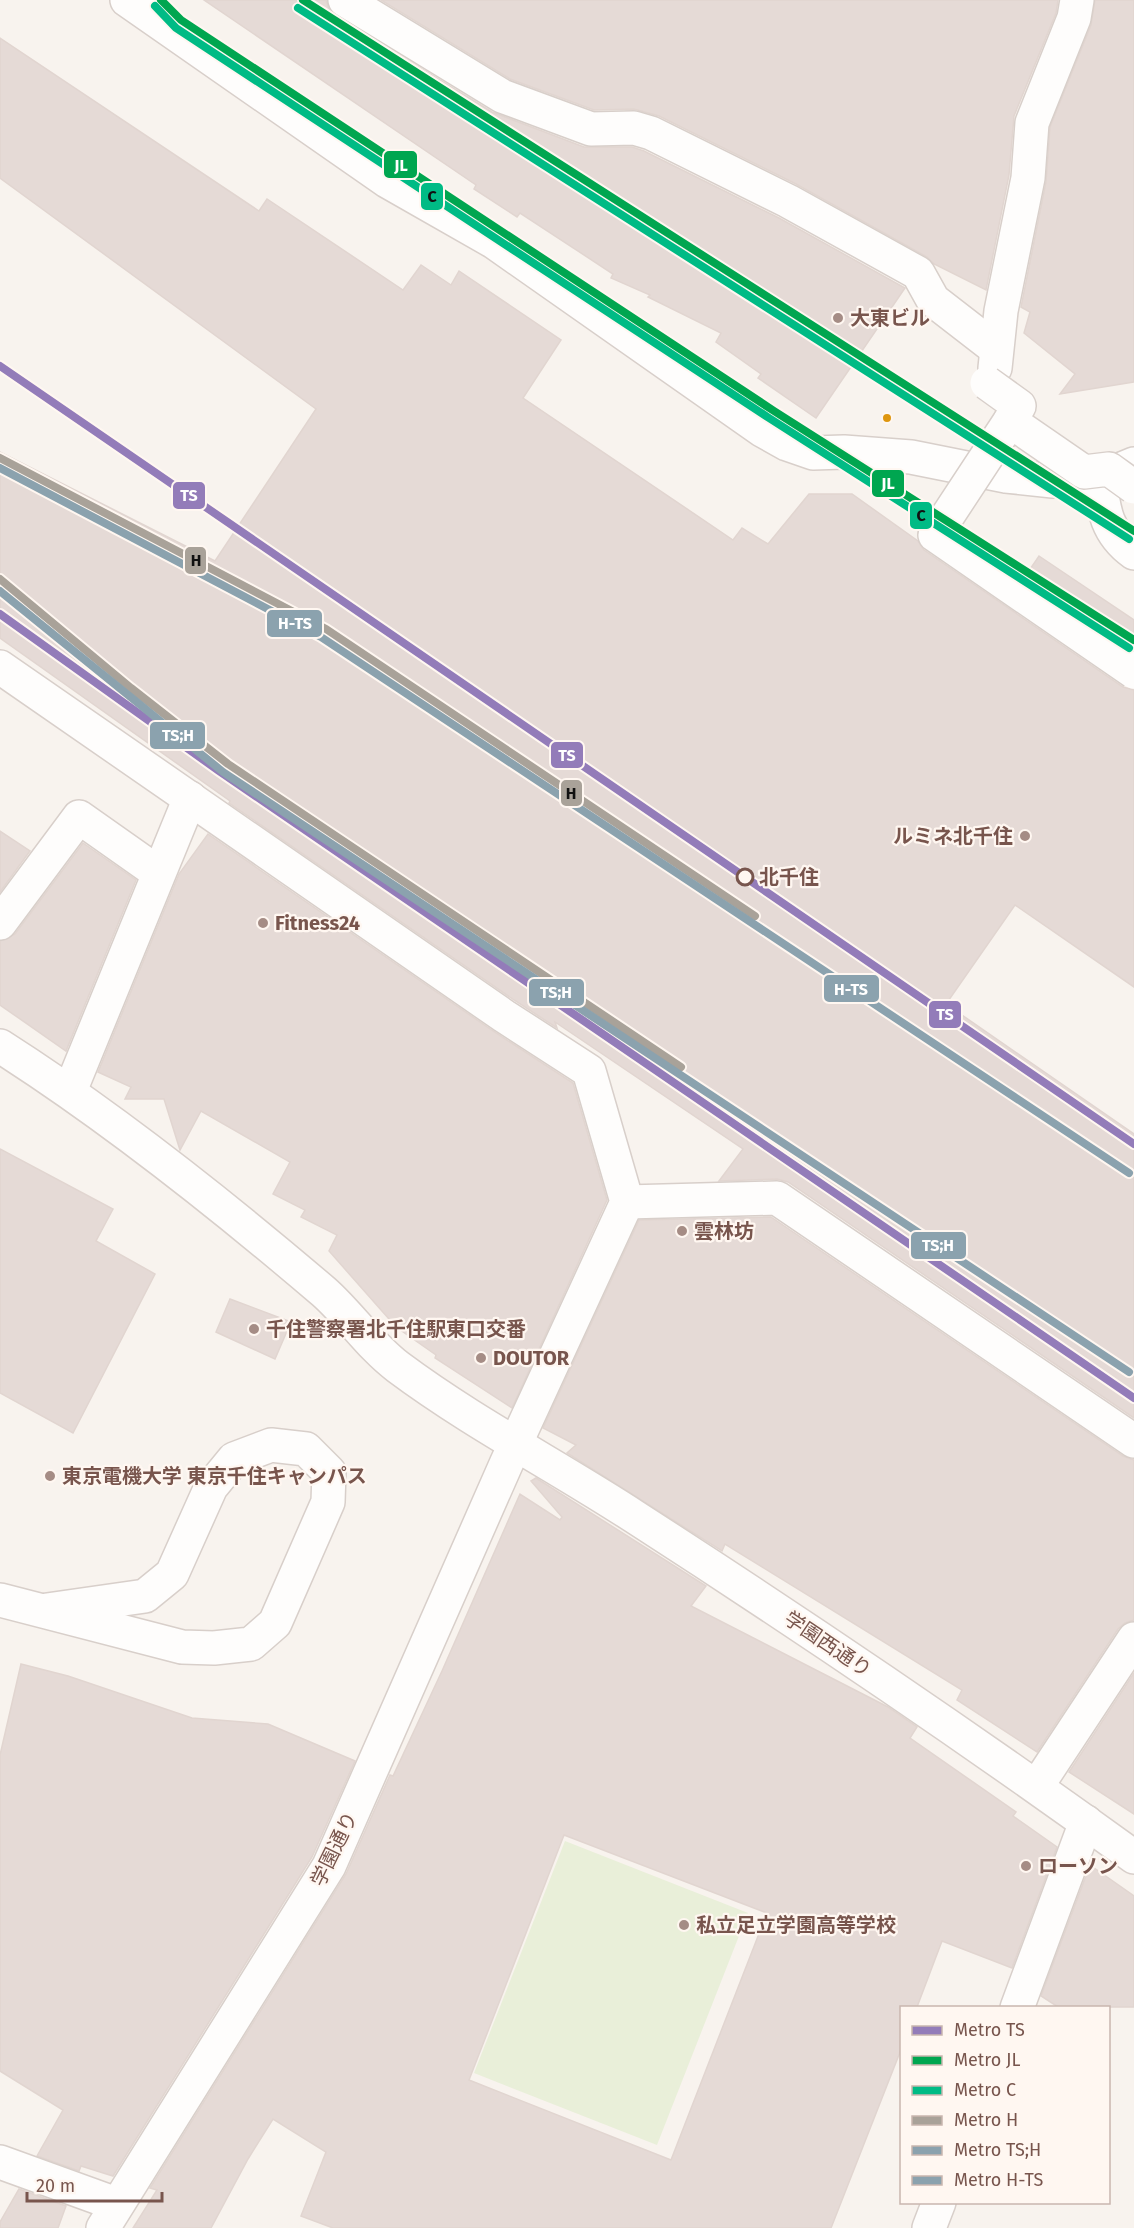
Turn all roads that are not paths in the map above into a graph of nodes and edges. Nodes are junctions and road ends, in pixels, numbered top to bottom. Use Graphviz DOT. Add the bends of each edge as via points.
graph roads {
  1 [pos="127,0"];
  2 [pos="345,0"];
  3 [pos="1077,0"];
  4 [pos="995,348"];
  5 [pos="987,383"];
  6 [pos="1010,421"];
  7 [pos="1134,464"];
  8 [pos="1092,475"];
  9 [pos="1006,476"];
  10 [pos="1134,486"];
  11 [pos="1134,506"];
  12 [pos="1134,553"];
  13 [pos="0,667"];
  14 [pos="1134,672"];
  15 [pos="190,798"];
  16 [pos="158,872"];
  17 [pos="0,922"];
  18 [pos="0,1046"];
  19 [pos="70,1091"];
  20 [pos="627,1202"];
  21 [pos="1134,1441"];
  22 [pos="515,1443"];
  23 [pos="0,1600"];
  24 [pos="47,1610"];
  25 [pos="1134,1640"];
  26 [pos="1037,1786"];
  27 [pos="1086,1822"];
  28 [pos="1134,1857"];
  29 [pos="1017,2006"];
  30 [pos="0,2162"];
  31 [pos="938,2204"];
  32 [pos="110,2216"];
  33 [pos="929,2228"];
  1 -- 9 [label="street" via="387,181 494,242 779,440 813,453 911,458"];
  2 -- 4 [label="street" via="502,96 591,129 634,128 651,133 788,201 918,273 933,300"];
  3 -- 4 [label="street" via="1074,18 1032,123 1028,178"];
  4 -- 9 [label="street"];
  5 -- 6 [label="street, bridge" via="1019,406"];
  6 -- 8 [label="street, bridge"];
  6 -- 14 [label="street, bridge" via="935,536"];
  7 -- 8 [label="street"];
  8 -- 9 [label="street" via="1053,481"];
  8 -- 10 [label="street, bridge" via="1109,469"];
  8 -- 11 [label="street"];
  8 -- 12 [label="street" via="1110,529"];
  13 -- 15 [label="street"];
  15 -- 16 [label="street"];
  15 -- 20 [label="street" via="589,1071"];
  16 -- 17 [label="street" via="79,818"];
  16 -- 19 [label="street"];
  18 -- 19 [label="street, 学園西通り"];
  19 -- 22 [label="street, 学園西通り" via="327,1295 396,1365"];
  20 -- 21 [label="street" via="777,1198"];
  20 -- 22 [label="street, 学園通り"];
  22 -- 26 [label="street, 学園西通り" via="652,1528"];
  22 -- 32 [label="street, 学園通り" via="329,1866"];
  23 -- 24 [label="street"];
  24 -- 24 [label="street" via="145,1596 172,1574 211,1487 234,1459 271,1444 306,1449 329,1472 328,1502 275,1623 250,1644 182,1647"];
  25 -- 26 [label="street"];
  26 -- 27 [label="street, 学園西通り"];
  27 -- 28 [label="street, 学園西通り"];
  27 -- 29 [label="street"];
  30 -- 32 [label="street"];
  31 -- 33 [label="street"];
}
